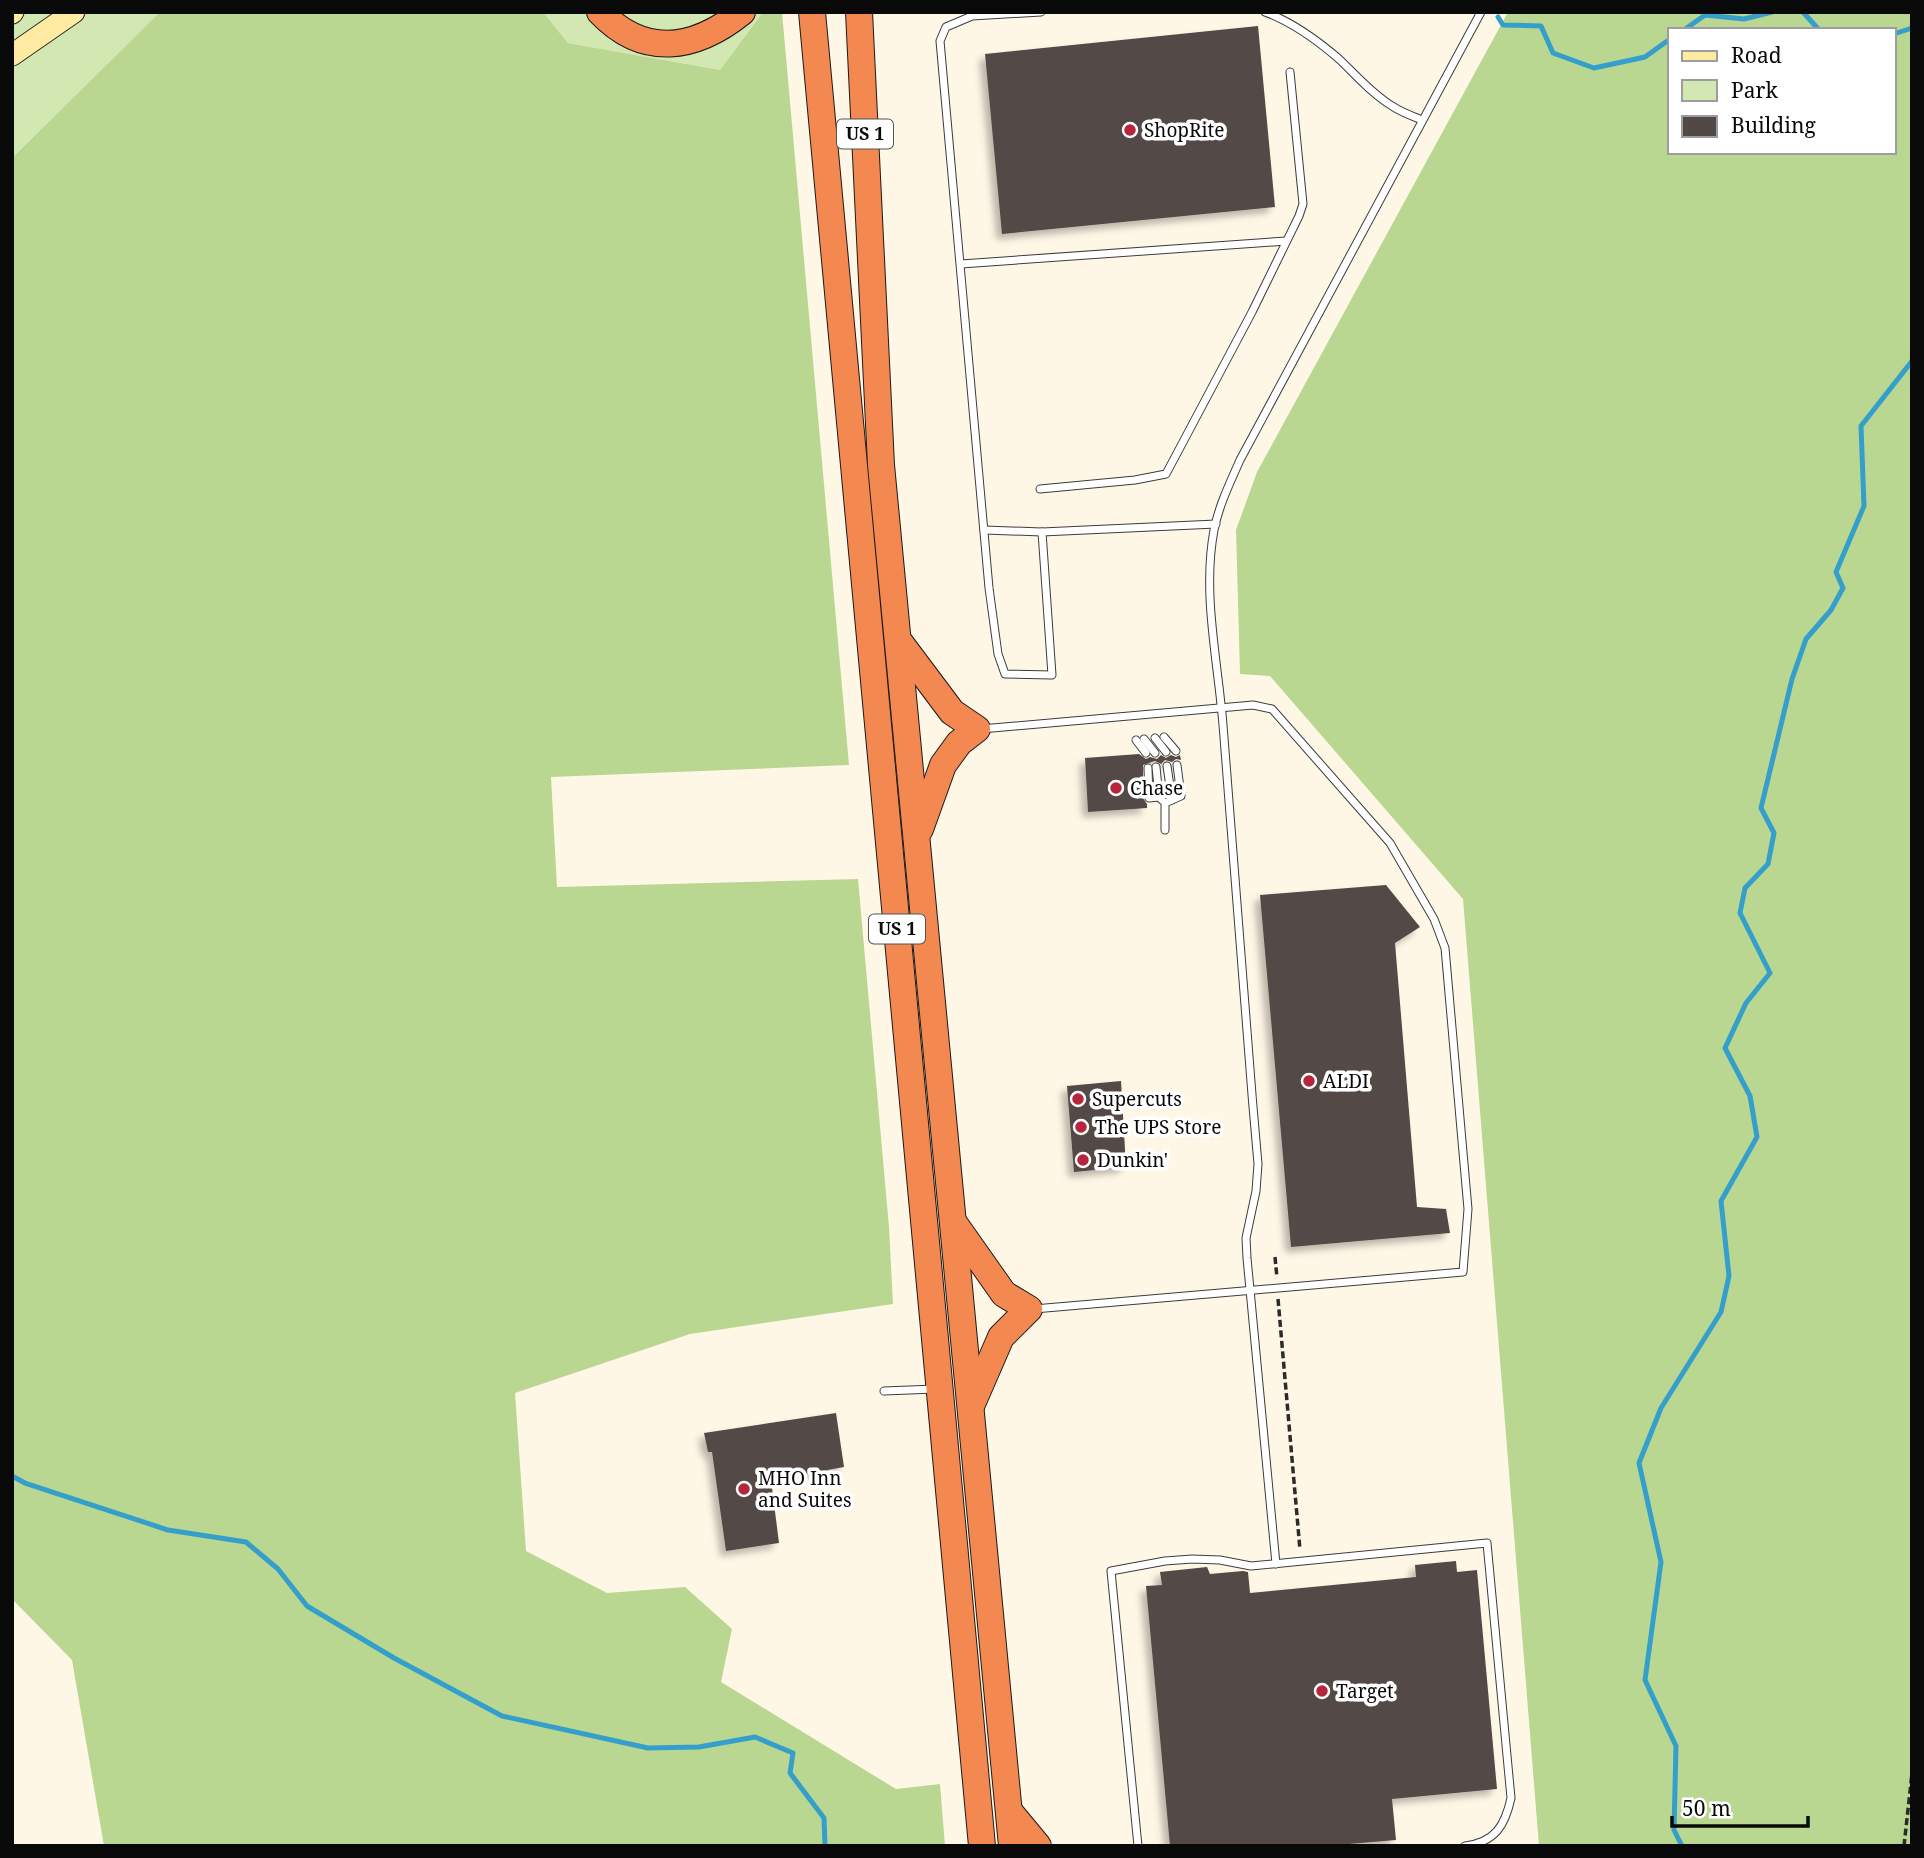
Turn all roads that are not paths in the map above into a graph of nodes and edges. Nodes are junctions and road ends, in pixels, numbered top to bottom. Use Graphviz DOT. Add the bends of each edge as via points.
graph roads {
  1 [pos="74,12"];
  2 [pos="600,12"];
  3 [pos="742,12"];
  4 [pos="812,12"];
  5 [pos="859,12"];
  6 [pos="1041,12"];
  7 [pos="1265,12"];
  8 [pos="1482,12"];
  9 [pos="12,55"];
  10 [pos="1290,72"];
  11 [pos="1422,120"];
  12 [pos="1286,241"];
  13 [pos="961,264"];
  14 [pos="1040,489"];
  15 [pos="1216,524"];
  16 [pos="984,530"];
  17 [pos="1042,532"];
  18 [pos="898,639"];
  19 [pos="1222,708"];
  20 [pos="977,729"];
  21 [pos="1164,737"];
  22 [pos="1154,738"];
  23 [pos="1176,751"];
  24 [pos="1166,752"];
  25 [pos="1146,753"];
  26 [pos="1155,753"];
  27 [pos="1177,765"];
  28 [pos="1167,766"];
  29 [pos="1156,767"];
  30 [pos="1147,768"];
  31 [pos="1165,800"];
  32 [pos="1165,830"];
  33 [pos="917,838"];
  34 [pos="953,1223"];
  35 [pos="1252,1291"];
  36 [pos="1029,1310"];
  37 [pos="940,1389"];
  38 [pos="884,1391"];
  39 [pos="971,1408"];
  40 [pos="1276,1564"];
  41 [pos="1009,1811"];
  42 [pos="982,1846"];
  43 [pos="1012,1846"];
  44 [pos="1038,1846"];
  45 [pos="1138,1846"];
  46 [pos="1465,1846"];
  1 -- 9 [label="street"];
  2 -- 3 [label="highway" via="627,33 650,43 676,45"];
  4 -- 37 [label="highway, US 1"];
  5 -- 18 [label="highway, US 1" via="881,465"];
  6 -- 13 [label="lane" via="972,16 946,27 940,41"];
  7 -- 11 [label="lane" via="1306,33 1392,107"];
  8 -- 11 [label="lane"];
  10 -- 12 [label="lane" via="1303,204"];
  11 -- 15 [label="lane" via="1240,460"];
  12 -- 13 [label="lane"];
  12 -- 14 [label="lane" via="1166,474"];
  13 -- 16 [label="lane"];
  15 -- 17 [label="lane"];
  15 -- 19 [label="lane" via="1211,603"];
  16 -- 17 [label="lane"];
  16 -- 17 [label="lane" via="998,654 1005,674 1052,675"];
  18 -- 20 [label="highway" via="952,712"];
  18 -- 33 [label="highway, US 1"];
  19 -- 20 [label="lane"];
  19 -- 35 [label="lane" via="1258,1164 1246,1238"];
  19 -- 35 [label="lane" via="1252,705 1272,709 1390,844 1434,919 1445,948 1468,1209 1463,1272"];
  20 -- 33 [label="highway" via="943,765"];
  21 -- 23 [label="lane"];
  22 -- 24 [label="lane"];
  25 -- 26 [label="lane" via="1140,739"];
  27 -- 31 [label="lane" via="1181,796"];
  28 -- 31 [label="lane"];
  29 -- 31 [label="lane"];
  30 -- 31 [label="lane" via="1149,798"];
  31 -- 32 [label="lane"];
  33 -- 34 [label="highway, US 1"];
  34 -- 36 [label="highway" via="1004,1294"];
  34 -- 39 [label="highway, US 1"];
  35 -- 36 [label="lane"];
  35 -- 40 [label="lane"];
  36 -- 39 [label="highway" via="1001,1337"];
  37 -- 38 [label="lane"];
  37 -- 42 [label="highway, US 1"];
  39 -- 41 [label="highway, US 1"];
  40 -- 45 [label="lane" via="1179,1560 1111,1571"];
  40 -- 46 [label="lane" via="1488,1543 1511,1798 1497,1833"];
  41 -- 43 [label="highway, US 1"];
  41 -- 44 [label="highway"];
}
